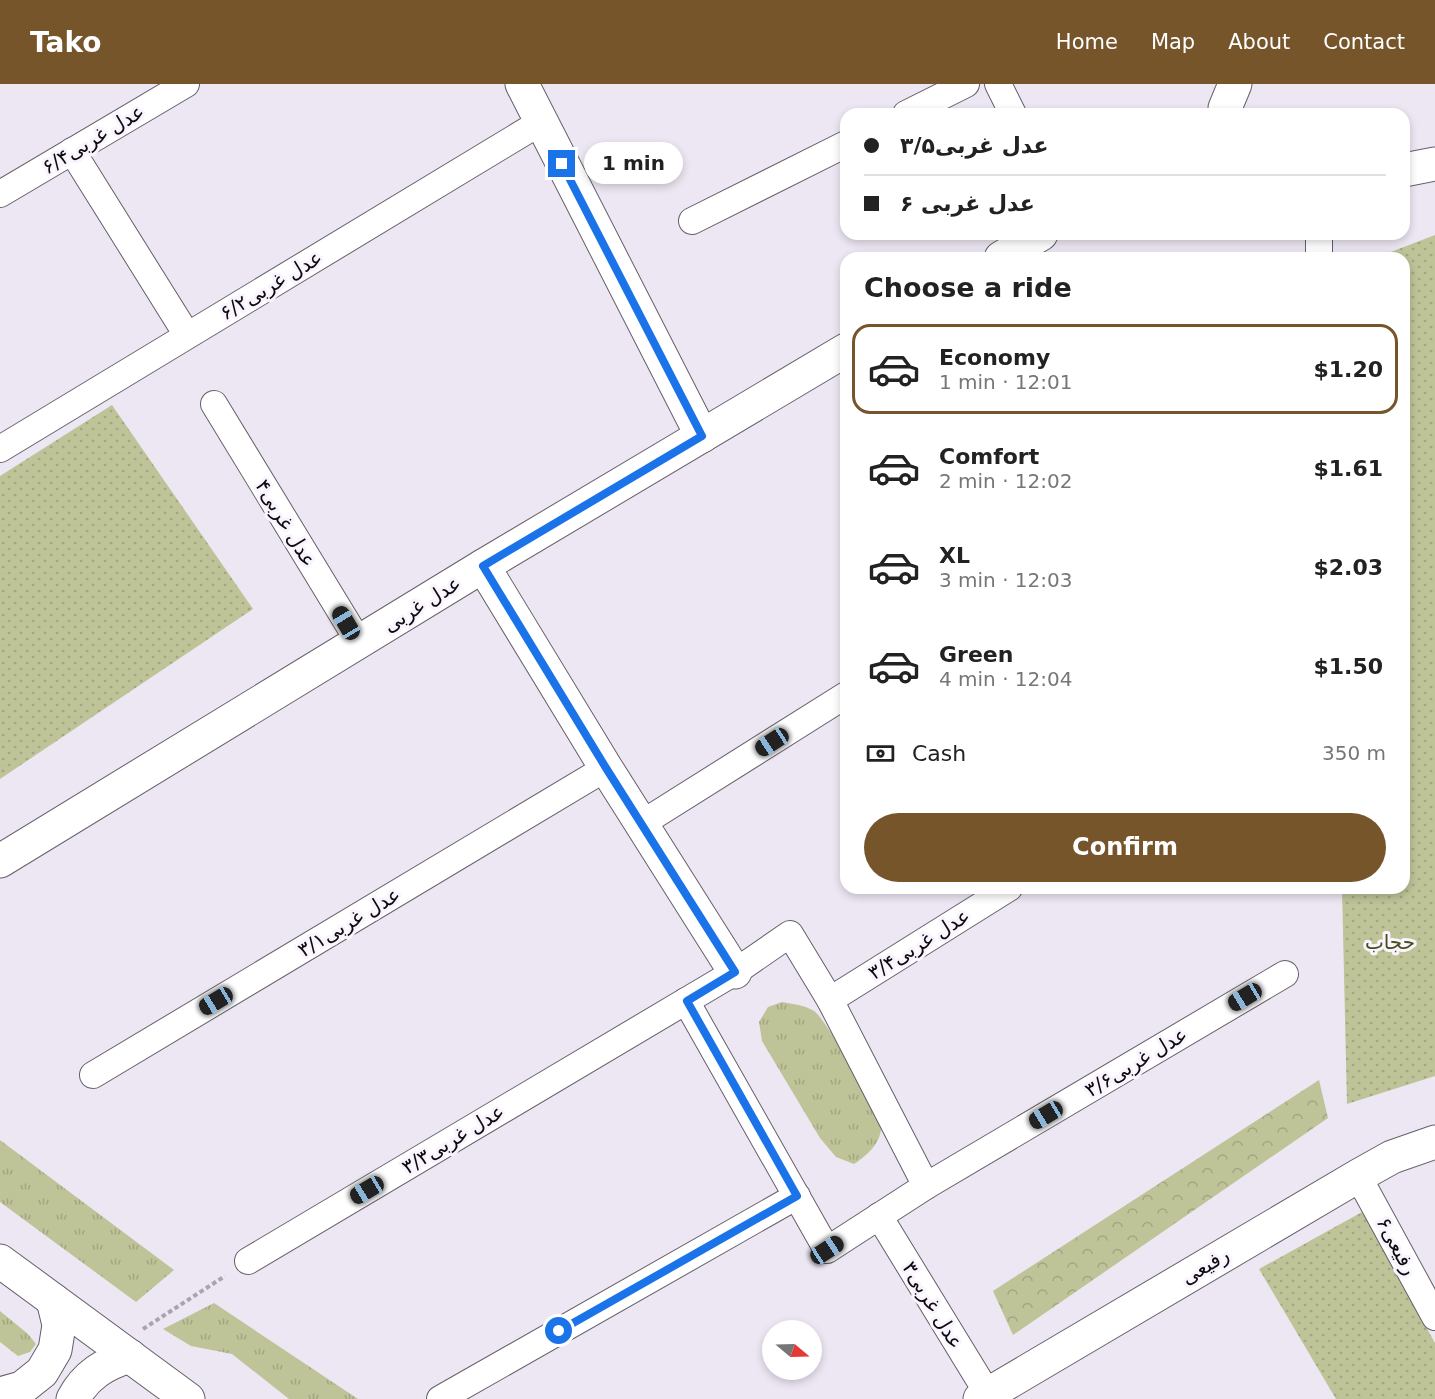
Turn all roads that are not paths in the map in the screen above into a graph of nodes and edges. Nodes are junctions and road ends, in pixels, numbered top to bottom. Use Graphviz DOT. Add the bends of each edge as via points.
graph roads {
  1 [pos="186,84"];
  2 [pos="522,84"];
  3 [pos="966,84"];
  4 [pos="998,84"];
  5 [pos="918,108"];
  6 [pos="1010,108"];
  7 [pos="541,122"];
  8 [pos="840,147"];
  9 [pos="72,151"];
  10 [pos="1435,164"];
  11 [pos="1410,170"];
  12 [pos="0,194"];
  13 [pos="692,221"];
  14 [pos="1031,240"];
  15 [pos="1011,252"];
  16 [pos="187,335"];
  17 [pos="840,354"];
  18 [pos="214,404"];
  19 [pos="702,436"];
  20 [pos="0,449"];
  21 [pos="483,566"];
  22 [pos="358,642"];
  23 [pos="840,699"];
  24 [pos="606,768"];
  25 [pos="641,824"];
  26 [pos="0,861"];
  27 [pos="999,894"];
  28 [pos="735,972"];
  29 [pos="1285,974"];
  30 [pos="830,1000"];
  31 [pos="687,1001"];
  32 [pos="93,1075"];
  33 [pos="1435,1142"];
  34 [pos="1358,1176"];
  35 [pos="926,1186"];
  36 [pos="797,1196"];
  37 [pos="879,1216"];
  38 [pos="0,1261"];
  39 [pos="248,1262"];
  40 [pos="53,1300"];
  41 [pos="1435,1317"];
  42 [pos="124,1351"];
  43 [pos="0,1395"];
  44 [pos="986,1398"];
  45 [pos="4,1399"];
  46 [pos="72,1399"];
  47 [pos="188,1399"];
  48 [pos="441,1399"];
  1 -- 9 [label="street, ۶/۴عدل غربی"];
  2 -- 7 [label="street"];
  3 -- 5 [label="street"];
  4 -- 6 [label="street"];
  7 -- 16 [label="street, ۶/۲عدل غربی"];
  7 -- 19 [label="street"];
  8 -- 13 [label="street"];
  9 -- 12 [label="street, ۶/۴عدل غربی"];
  9 -- 16 [label="street"];
  10 -- 11 [label="street"];
  14 -- 15 [label="street"];
  16 -- 20 [label="street, ۶/۲عدل غربی"];
  17 -- 19 [label="street, عدل غربی"];
  18 -- 22 [label="street, عدل غربی۴"];
  19 -- 21 [label="street, عدل غربی"];
  21 -- 22 [label="street, عدل غربی"];
  21 -- 24 [label="street"];
  22 -- 26 [label="street, عدل غربی"];
  23 -- 25 [label="street"];
  24 -- 25 [label="street"];
  24 -- 32 [label="street, عدل غربی۳/۱"];
  25 -- 28 [label="street"];
  27 -- 30 [label="street, عدل غربی۳/۴"];
  28 -- 30 [label="street, عدل غربی۳/۳" via="790,934"];
  28 -- 31 [label="street, عدل غربی۳/۳"];
  29 -- 35 [label="street, عدل غربی۳/۶"];
  30 -- 35 [label="street"];
  31 -- 36 [label="street"];
  31 -- 39 [label="street, عدل غربی۳/۳"];
  33 -- 34 [label="street, رفیعی" via="1392,1157"];
  34 -- 41 [label="street, رفیعی۶"];
  34 -- 44 [label="street, رفیعی"];
  35 -- 37 [label="street, عدل غربی۳/۶"];
  36 -- 37 [label="street, عدل غربی۳/۶" via="827,1250"];
  36 -- 48 [label="street"];
  37 -- 44 [label="street, عدل غربی۳"];
  38 -- 40 [label="street"];
  40 -- 42 [label="street"];
  40 -- 43 [label="street" via="59,1325 55,1350 42,1372 22,1388"];
  42 -- 46 [label="street" via="94,1372"];
  42 -- 47 [label="street"];
  43 -- 45 [label="street"];
}
